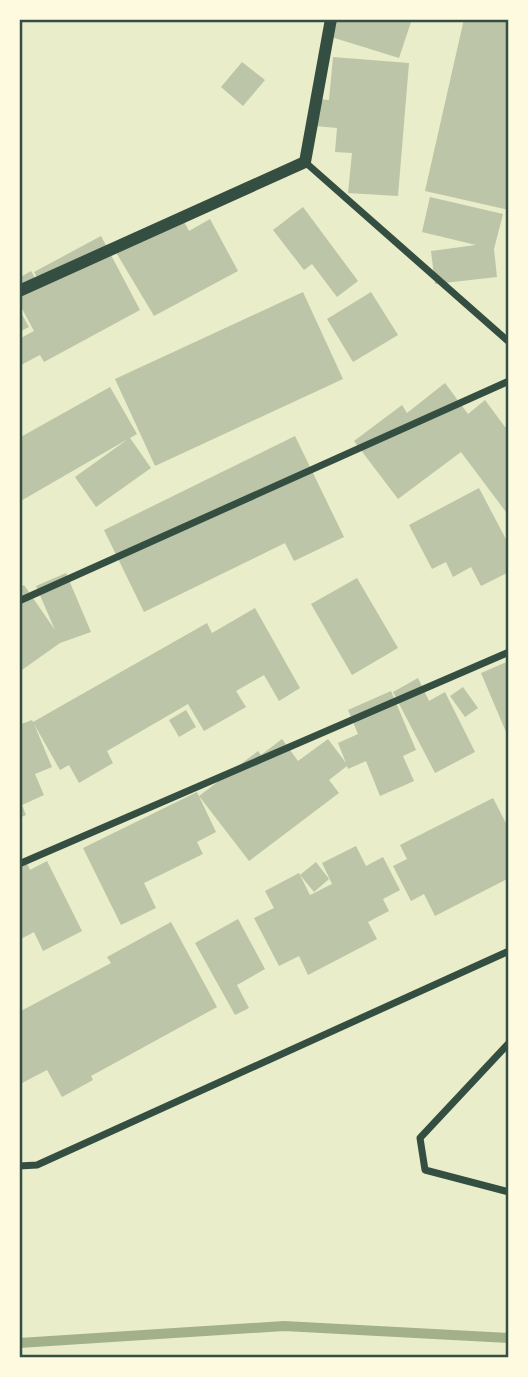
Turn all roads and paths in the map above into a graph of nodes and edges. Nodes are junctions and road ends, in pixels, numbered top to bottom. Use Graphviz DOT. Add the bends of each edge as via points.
graph roads {
  1 [pos="331,19"];
  2 [pos="305,162"];
  3 [pos="19,291"];
  4 [pos="509,342"];
  5 [pos="509,381"];
  6 [pos="19,601"];
  7 [pos="509,652"];
  8 [pos="19,864"];
  9 [pos="509,951"];
  10 [pos="509,1043"];
  11 [pos="19,1166"];
  12 [pos="509,1192"];
  1 -- 2 [label="street"];
  2 -- 3 [label="street"];
  2 -- 4 [label="street"];
  5 -- 6 [label="street"];
  7 -- 8 [label="street"];
  9 -- 11 [label="street" via="37,1165"];
  10 -- 12 [label="street" via="420,1138 425,1170"];
}
